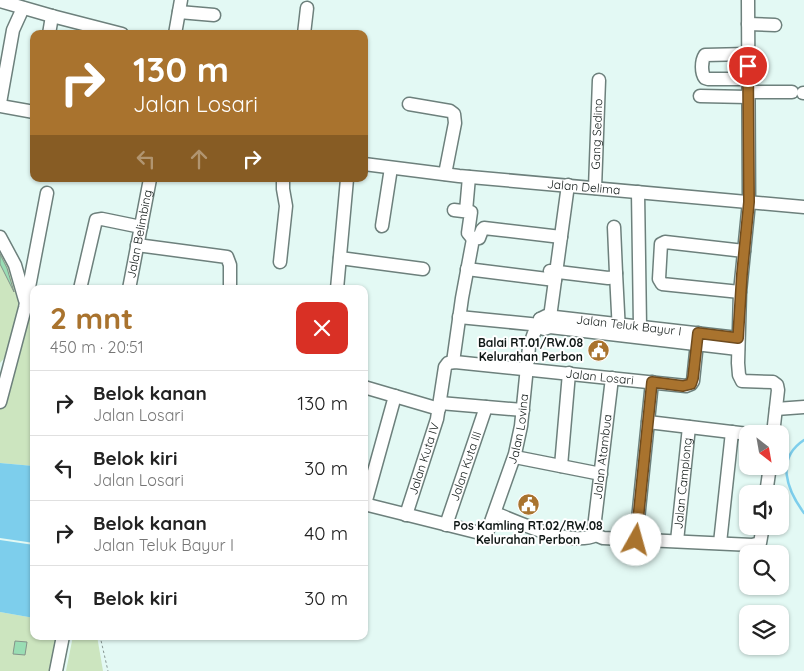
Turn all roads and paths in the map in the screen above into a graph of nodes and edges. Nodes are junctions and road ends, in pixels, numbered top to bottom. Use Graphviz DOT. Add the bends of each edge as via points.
graph roads {
  1 [pos="748,0"];
  2 [pos="2,1"];
  3 [pos="180,6"];
  4 [pos="23,8"];
  5 [pos="307,8"];
  6 [pos="214,15"];
  7 [pos="52,16"];
  8 [pos="748,24"];
  9 [pos="775,25"];
  10 [pos="80,29"];
  11 [pos="50,30"];
  12 [pos="176,30"];
  13 [pos="304,30"];
  14 [pos="748,54"];
  15 [pos="599,80"];
  16 [pos="748,90"];
  17 [pos="800,92"];
  18 [pos="700,96"];
  19 [pos="409,104"];
  20 [pos="0,105"];
  21 [pos="30,111"];
  22 [pos="368,165"];
  23 [pos="391,168"];
  24 [pos="445,174"];
  25 [pos="470,177"];
  26 [pos="149,182"];
  27 [pos="283,182"];
  28 [pos="347,182"];
  29 [pos="564,185"];
  30 [pos="595,188"];
  31 [pos="638,192"];
  32 [pos="47,193"];
  33 [pos="749,202"];
  34 [pos="804,207"];
  35 [pos="382,226"];
  36 [pos="141,227"];
  37 [pos="614,227"];
  38 [pos="558,236"];
  39 [pos="0,237"];
  40 [pos="473,239"];
  41 [pos="137,245"];
  42 [pos="744,251"];
  43 [pos="340,258"];
  44 [pos="280,262"];
  45 [pos="423,269"];
  46 [pos="467,269"];
  47 [pos="616,273"];
  48 [pos="553,275"];
  49 [pos="639,281"];
  50 [pos="662,283"];
  51 [pos="32,285"];
  52 [pos="81,285"];
  53 [pos="130,285"];
  54 [pos="230,285"];
  55 [pos="337,285"];
  56 [pos="740,292"];
  57 [pos="28,307"];
  58 [pos="459,314"];
  59 [pos="545,321"];
  60 [pos="640,326"];
  61 [pos="619,329"];
  62 [pos="655,333"];
  63 [pos="698,339"];
  64 [pos="738,343"];
  65 [pos="453,362"];
  66 [pos="526,368"];
  67 [pos="569,373"];
  68 [pos="612,378"];
  69 [pos="652,382"];
  70 [pos="368,388"];
  71 [pos="395,396"];
  72 [pos="0,402"];
  73 [pos="440,406"];
  74 [pos="486,407"];
  75 [pos="804,407"];
  76 [pos="776,409"];
  77 [pos="523,410"];
  78 [pos="648,422"];
  79 [pos="774,425"];
  80 [pos="689,427"];
  81 [pos="732,432"];
  82 [pos="739,433"];
  83 [pos="515,457"];
  84 [pos="561,466"];
  85 [pos="601,474"];
  86 [pos="368,490"];
  87 [pos="368,505"];
  88 [pos="495,513"];
  89 [pos="406,515"];
  90 [pos="446,525"];
  91 [pos="596,535"];
  92 [pos="761,535"];
  93 [pos="636,540"];
  94 [pos="677,541"];
  95 [pos="720,543"];
  96 [pos="61,640"];
  97 [pos="101,640"];
  98 [pos="56,671"];
  99 [pos="108,671"];
  1 -- 8 [label="street"];
  2 -- 4 [label="street"];
  3 -- 6 [label="street"];
  3 -- 12 [label="street"];
  4 -- 7 [label="street"];
  4 -- 20 [label="street" via="13,30"];
  5 -- 13 [label="street"];
  7 -- 10 [label="street"];
  7 -- 11 [label="street"];
  8 -- 9 [label="street"];
  8 -- 14 [label="street"];
  14 -- 16 [label="street"];
  14 -- 16 [label="street" via="705,55 702,75"];
  15 -- 30 [label="street, Gang Sedino"];
  16 -- 17 [label="street"];
  16 -- 18 [label="street"];
  16 -- 33 [label="street"];
  19 -- 24 [label="street" via="454,114"];
  20 -- 21 [label="street"];
  22 -- 23 [label="street, Jalan Delima"];
  23 -- 24 [label="street, Jalan Delima"];
  23 -- 35 [label="street"];
  24 -- 25 [label="street, Jalan Delima"];
  25 -- 29 [label="street, Jalan Delima"];
  25 -- 40 [label="street" via="460,210 472,214 468,233"];
  26 -- 36 [label="street, Jalan Belimbing"];
  27 -- 44 [label="street" via="286,206"];
  28 -- 43 [label="street"];
  29 -- 30 [label="street, Jalan Delima"];
  29 -- 38 [label="street, Jalan Lovina"];
  30 -- 31 [label="street, Jalan Delima"];
  31 -- 33 [label="street, Jalan Delima"];
  31 -- 49 [label="street"];
  32 -- 51 [label="street"];
  33 -- 34 [label="street, Jalan Delima"];
  33 -- 42 [label="street"];
  36 -- 41 [label="street, Jalan Belimbing"];
  36 -- 52 [label="street" via="96,220"];
  37 -- 47 [label="street"];
  38 -- 40 [label="street" via="484,228 479,238"];
  38 -- 48 [label="street, Jalan Lovina"];
  39 -- 57 [label="street" via="15,265"];
  40 -- 46 [label="street"];
  41 -- 53 [label="street, Jalan Belimbing"];
  41 -- 54 [label="street" via="225,256 230,262"];
  42 -- 50 [label="street" via="665,242 661,244"];
  42 -- 56 [label="street"];
  43 -- 45 [label="street"];
  43 -- 55 [label="street"];
  46 -- 48 [label="street"];
  46 -- 58 [label="street"];
  47 -- 48 [label="street" via="610,278"];
  47 -- 61 [label="street"];
  48 -- 59 [label="street, Jalan Lovina"];
  49 -- 50 [label="street"];
  49 -- 60 [label="street"];
  50 -- 56 [label="street"];
  56 -- 64 [label="street"];
  57 -- 72 [label="street"];
  58 -- 59 [label="street, Jalan Teluk Bayur I"];
  58 -- 65 [label="street"];
  59 -- 61 [label="street, Jalan Teluk Bayur I"];
  59 -- 66 [label="street, Jalan Lovina" via="530,342"];
  60 -- 61 [label="street, Jalan Teluk Bayur I"];
  60 -- 62 [label="street, Jalan Teluk Bayur I"];
  61 -- 62 [label="street, Jalan Teluk Bayur I"];
  62 -- 63 [label="street, Jalan Teluk Bayur I"];
  63 -- 64 [label="street, Jalan Teluk Bayur I"];
  63 -- 69 [label="street, Jalan Losari" via="691,384"];
  64 -- 76 [label="street" via="738,375 747,382 773,382 778,386"];
  65 -- 66 [label="street, Jalan Losari"];
  65 -- 73 [label="street, Jalan Kuta IV" via="446,365"];
  66 -- 67 [label="street, Jalan Losari"];
  66 -- 77 [label="street, Jalan Lovina"];
  67 -- 68 [label="street, Jalan Losari"];
  67 -- 84 [label="street"];
  68 -- 69 [label="street, Jalan Losari"];
  68 -- 85 [label="street, Jalan Atambua"];
  69 -- 78 [label="street"];
  70 -- 71 [label="street"];
  71 -- 73 [label="street"];
  71 -- 86 [label="street"];
  73 -- 74 [label="street"];
  73 -- 89 [label="street, Jalan Kuta IV"];
  74 -- 77 [label="street"];
  74 -- 90 [label="street, Jalan Kuta III"];
  75 -- 76 [label="street"];
  76 -- 79 [label="street"];
  77 -- 83 [label="street, Jalan Lovina"];
  78 -- 80 [label="street"];
  78 -- 93 [label="street"];
  80 -- 81 [label="street"];
  80 -- 94 [label="street, Jalan Camplong"];
  81 -- 82 [label="street"];
  81 -- 95 [label="street"];
  83 -- 84 [label="street"];
  83 -- 88 [label="street, Jalan Lovina"];
  84 -- 85 [label="street"];
  85 -- 91 [label="street, Jalan Atambua" via="594,528"];
  87 -- 89 [label="street"];
  88 -- 90 [label="street, Jalan Lovina" via="487,534"];
  88 -- 91 [label="street" via="529,527 571,538 584,540"];
  89 -- 90 [label="street"];
  91 -- 93 [label="street"];
  92 -- 95 [label="street" via="759,544"];
  93 -- 94 [label="street"];
  94 -- 95 [label="street"];
  96 -- 98 [label="street"];
  97 -- 99 [label="path"];
}
